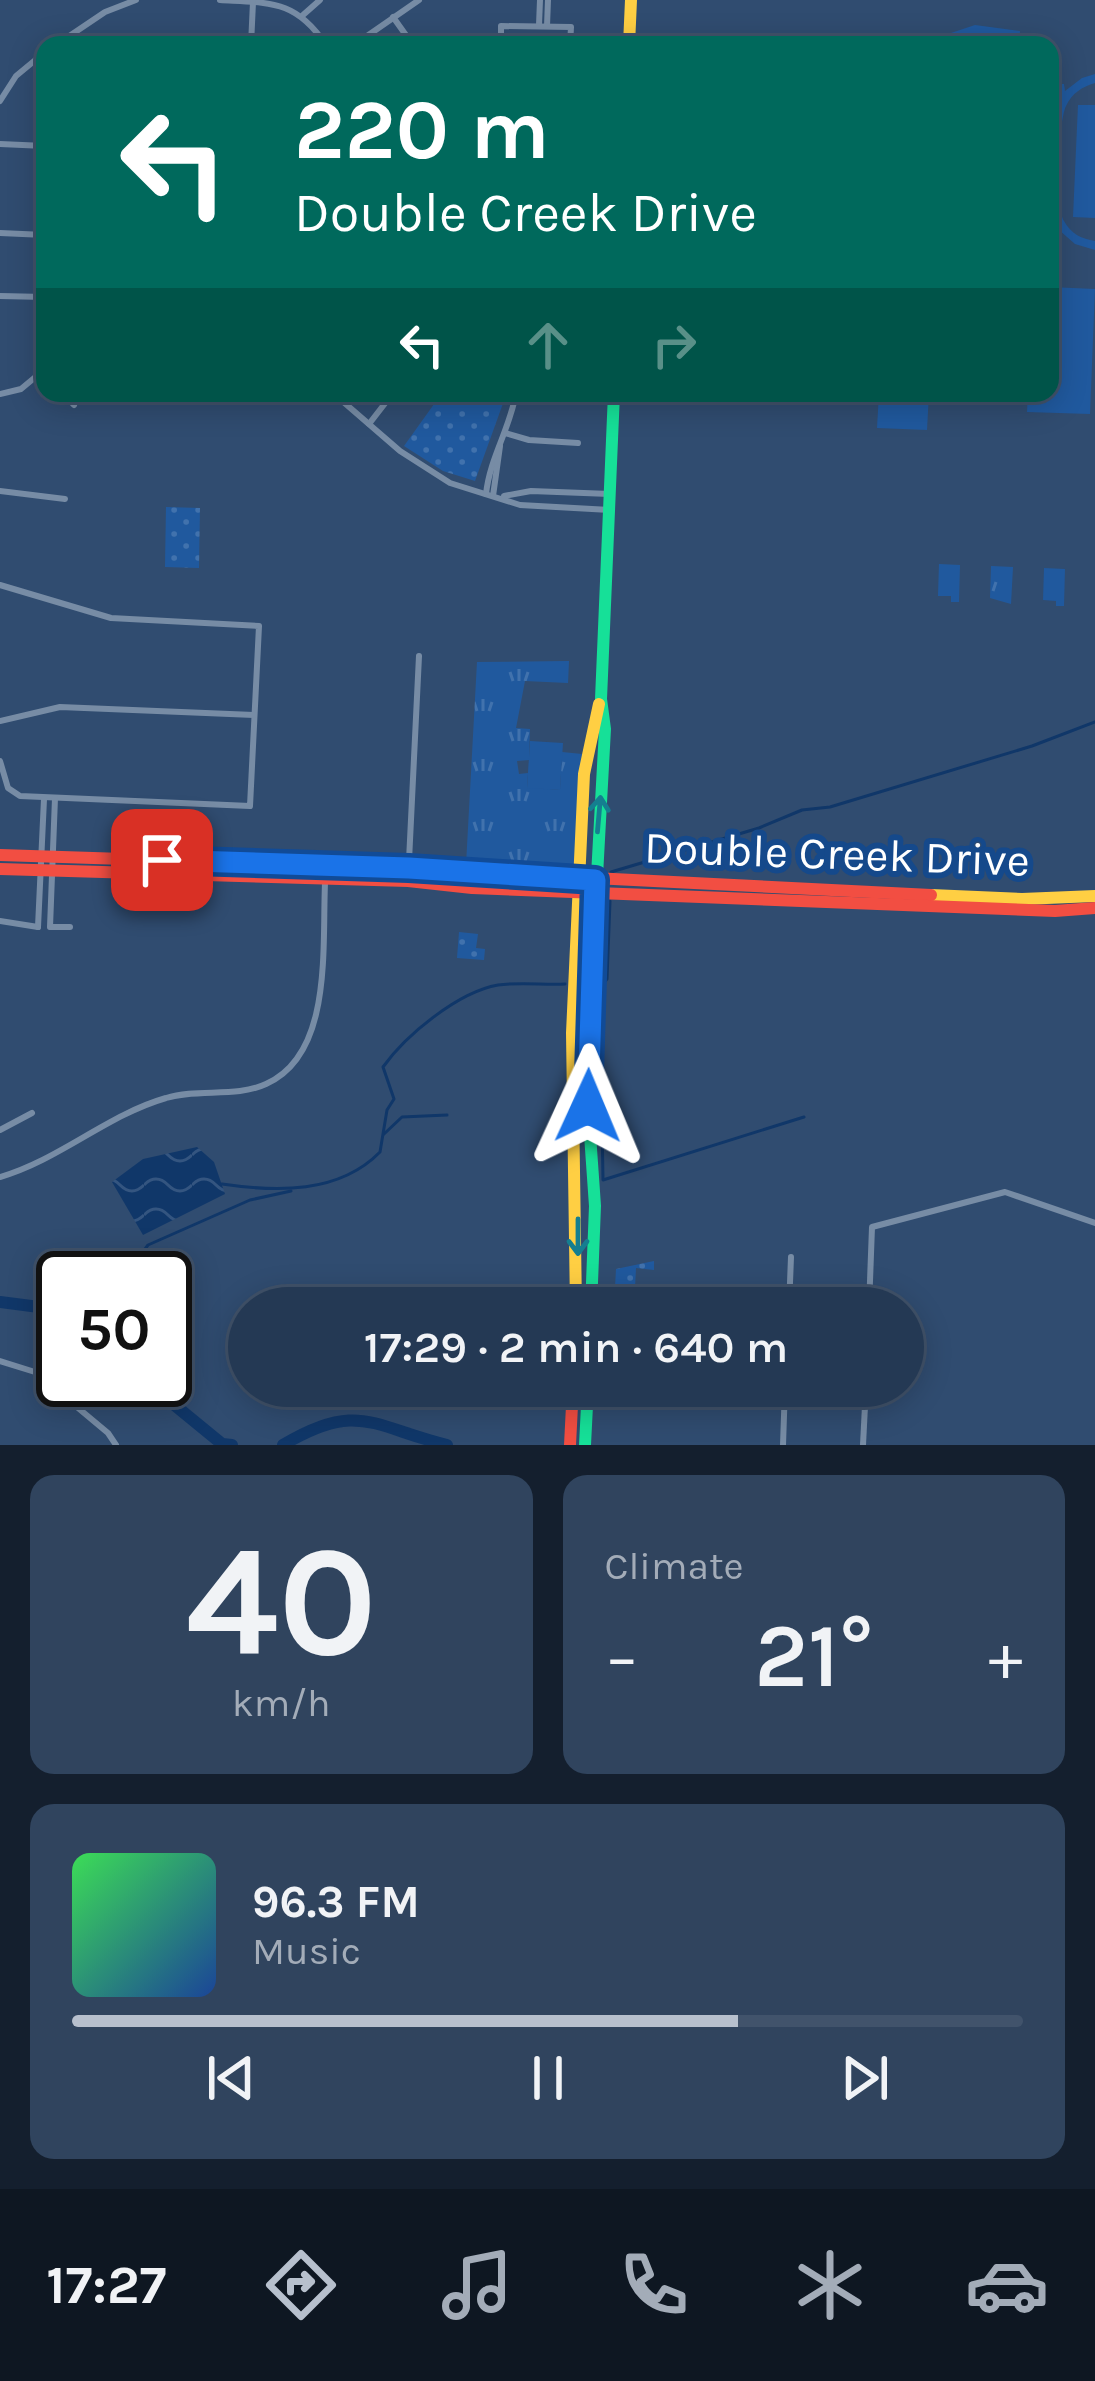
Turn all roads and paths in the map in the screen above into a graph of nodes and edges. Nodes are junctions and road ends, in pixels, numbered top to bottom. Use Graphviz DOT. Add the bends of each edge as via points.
graph roads {
  1 [pos="136,0"];
  2 [pos="220,0"];
  3 [pos="320,0"];
  4 [pos="418,0"];
  5 [pos="544,0"];
  6 [pos="631,0"];
  7 [pos="253,2"];
  8 [pos="303,15"];
  9 [pos="393,17"];
  10 [pos="543,26"];
  11 [pos="70,35"];
  12 [pos="251,36"];
  13 [pos="319,36"];
  14 [pos="367,36"];
  15 [pos="407,36"];
  16 [pos="501,36"];
  17 [pos="570,36"];
  18 [pos="629,36"];
  19 [pos="36,59"];
  20 [pos="0,101"];
  21 [pos="0,144"];
  22 [pos="36,146"];
  23 [pos="0,233"];
  24 [pos="36,235"];
  25 [pos="0,296"];
  26 [pos="36,297"];
  27 [pos="36,378"];
  28 [pos="0,394"];
  29 [pos="71,402"];
  30 [pos="343,402"];
  31 [pos="386,402"];
  32 [pos="514,402"];
  33 [pos="614,402"];
  34 [pos="74,405"];
  35 [pos="369,424"];
  36 [pos="505,433"];
  37 [pos="578,443"];
  38 [pos="0,491"];
  39 [pos="610,494"];
  40 [pos="493,496"];
  41 [pos="65,499"];
  42 [pos="610,510"];
  43 [pos="0,585"];
  44 [pos="419,656"];
  45 [pos="601,699"];
  46 [pos="254,715"];
  47 [pos="0,721"];
  48 [pos="0,761"];
  49 [pos="44,797"];
  50 [pos="55,798"];
  51 [pos="0,855"];
  52 [pos="45,863"];
  53 [pos="0,869"];
  54 [pos="325,872"];
  55 [pos="409,875"];
  56 [pos="579,885"];
  57 [pos="595,886"];
  58 [pos="1095,896"];
  59 [pos="44,904"];
  60 [pos="1095,908"];
  61 [pos="0,921"];
  62 [pos="38,927"];
  63 [pos="50,927"];
  64 [pos="70,927"];
  65 [pos="32,1113"];
  66 [pos="0,1130"];
  67 [pos="0,1177"];
  68 [pos="1095,1223"];
  69 [pos="791,1257"];
  70 [pos="577,1287"];
  71 [pos="592,1287"];
  72 [pos="790,1287"];
  73 [pos="870,1287"];
  74 [pos="0,1361"];
  75 [pos="572,1407"];
  76 [pos="587,1407"];
  77 [pos="784,1407"];
  78 [pos="865,1407"];
  79 [pos="116,1445"];
  80 [pos="570,1445"];
  81 [pos="585,1445"];
  82 [pos="783,1445"];
  83 [pos="863,1445"];
  1 -- 11 [label="street"];
  2 -- 7 [label="street"];
  3 -- 8 [label="street"];
  4 -- 9 [label="street"];
  5 -- 10 [label="street"];
  6 -- 18 [label="main road"];
  7 -- 8 [label="street"];
  7 -- 12 [label="street"];
  8 -- 13 [label="street"];
  9 -- 14 [label="street"];
  9 -- 15 [label="street"];
  10 -- 16 [label="street" via="501,26"];
  10 -- 17 [label="street" via="571,27"];
  19 -- 20 [label="street"];
  21 -- 22 [label="street"];
  23 -- 24 [label="street"];
  25 -- 26 [label="street"];
  27 -- 28 [label="street"];
  29 -- 34 [label="street"];
  30 -- 35 [label="street"];
  31 -- 35 [label="street"];
  32 -- 36 [label="street"];
  33 -- 39 [label="main road"];
  35 -- 40 [label="street" via="437,476"];
  36 -- 37 [label="street"];
  36 -- 40 [label="street" via="490,461"];
  38 -- 41 [label="street"];
  39 -- 40 [label="street"];
  39 -- 42 [label="main road"];
  40 -- 42 [label="street"];
  42 -- 45 [label="main road"];
  43 -- 46 [label="street" via="111,618 259,626"];
  44 -- 55 [label="street"];
  45 -- 56 [label="main road" via="590,729"];
  57 -- 45 [label="main road, one-way"];
  46 -- 47 [label="street" via="60,707"];
  46 -- 50 [label="street" via="250,806"];
  48 -- 49 [label="street" via="12,791"];
  49 -- 50 [label="street"];
  49 -- 52 [label="street"];
  50 -- 52 [label="street"];
  51 -- 52 [label="main road, Double Creek Drive"];
  52 -- 53 [label="main road, Double Creek Drive"];
  52 -- 54 [label="main road, Double Creek Drive"];
  52 -- 59 [label="street"];
  54 -- 55 [label="main road, Double Creek Drive"];
  54 -- 67 [label="street" via="316,1025 287,1070 251,1089 163,1098"];
  55 -- 56 [label="main road, Double Creek Drive"];
  56 -- 57 [label="main road, Double Creek Drive"];
  56 -- 70 [label="main road, one-way" via="571,1082"];
  57 -- 58 [label="main road, Double Creek Drive"];
  57 -- 60 [label="main road, Double Creek Drive"];
  57 -- 71 [label="main road"];
  59 -- 62 [label="street"];
  59 -- 63 [label="street"];
  61 -- 62 [label="street"];
  62 -- 63 [label="street"];
  63 -- 64 [label="street"];
  65 -- 66 [label="street"];
  68 -- 73 [label="street" via="1006,1192 872,1227"];
  69 -- 72 [label="street"];
  74 -- 79 [label="street" via="40,1375"];
  75 -- 80 [label="main road"];
  76 -- 81 [label="main road"];
  77 -- 82 [label="street"];
  78 -- 83 [label="street"];
}
